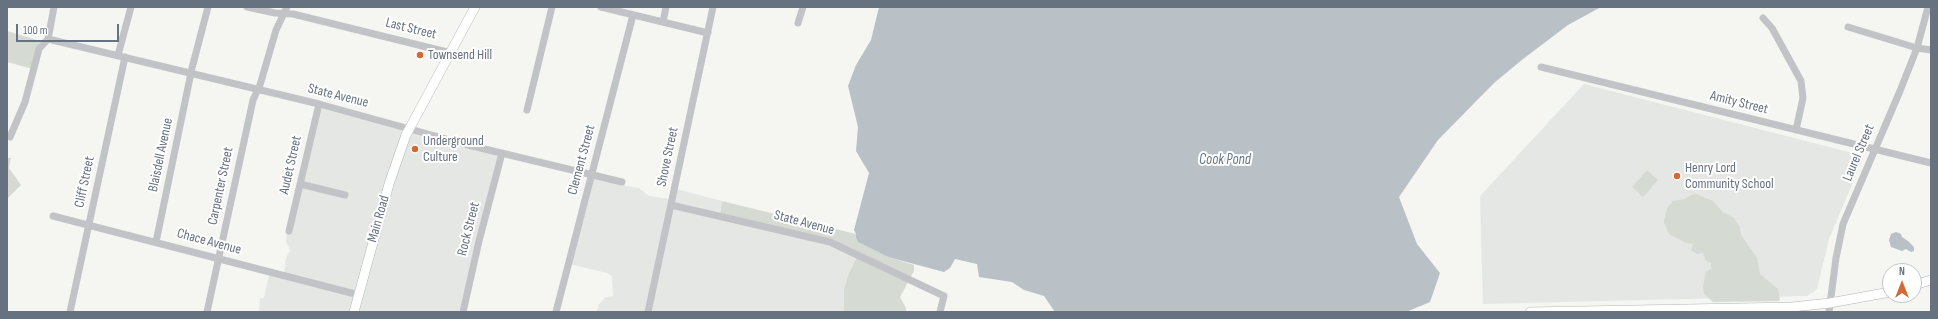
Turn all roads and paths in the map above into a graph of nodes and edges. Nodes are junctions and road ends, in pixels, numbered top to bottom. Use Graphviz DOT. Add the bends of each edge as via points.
graph roads {
  1 [pos="54,7"];
  2 [pos="131,7"];
  3 [pos="208,7"];
  4 [pos="248,7"];
  5 [pos="475,7"];
  6 [pos="552,7"];
  7 [pos="602,7"];
  8 [pos="666,7"];
  9 [pos="713,7"];
  10 [pos="803,7"];
  11 [pos="1928,7"];
  12 [pos="286,10"];
  13 [pos="633,15"];
  14 [pos="1764,18"];
  15 [pos="663,22"];
  16 [pos="798,23"];
  17 [pos="1848,27"];
  18 [pos="708,33"];
  19 [pos="48,39"];
  20 [pos="1917,48"];
  21 [pos="1931,50"];
  22 [pos="451,53"];
  23 [pos="121,56"];
  24 [pos="1542,67"];
  25 [pos="192,74"];
  26 [pos="257,90"];
  27 [pos="319,104"];
  28 [pos="527,110"];
  29 [pos="409,128"];
  30 [pos="1796,130"];
  31 [pos="10,137"];
  32 [pos="1875,149"];
  33 [pos="502,153"];
  34 [pos="1931,163"];
  35 [pos="591,174"];
  36 [pos="622,182"];
  37 [pos="300,184"];
  38 [pos="345,194"];
  39 [pos="671,205"];
  40 [pos="53,216"];
  41 [pos="90,224"];
  42 [pos="289,231"];
  43 [pos="156,242"];
  44 [pos="219,259"];
  45 [pos="359,294"];
  46 [pos="1882,294"];
  47 [pos="1830,308"];
  48 [pos="70,312"];
  49 [pos="207,312"];
  50 [pos="356,312"];
  51 [pos="463,312"];
  52 [pos="556,312"];
  53 [pos="648,312"];
  54 [pos="940,312"];
  55 [pos="1530,312"];
  1 -- 19 [label="street"];
  2 -- 23 [label="street, Cliff Street"];
  3 -- 25 [label="street, Blaisdell Avenue"];
  4 -- 12 [label="street, Last Street"];
  5 -- 22 [label="main road, Main Road"];
  6 -- 28 [label="street"];
  7 -- 13 [label="street"];
  8 -- 15 [label="street"];
  9 -- 18 [label="street, Shove Street"];
  10 -- 16 [label="street"];
  11 -- 20 [label="street, Laurel Street"];
  12 -- 22 [label="street, Last Street" via="300,16"];
  12 -- 26 [label="street, Carpenter Street" via="276,30"];
  13 -- 15 [label="street"];
  13 -- 35 [label="street, Clement Street"];
  14 -- 30 [label="street" via="1801,81 1803,98"];
  15 -- 18 [label="street"];
  17 -- 20 [label="street"];
  18 -- 39 [label="street, Shove Street"];
  19 -- 23 [label="street, State Avenue"];
  19 -- 31 [label="street" via="39,49 25,102"];
  20 -- 21 [label="street"];
  20 -- 32 [label="street, Laurel Street"];
  22 -- 29 [label="main road, Main Road"];
  23 -- 25 [label="street, State Avenue"];
  23 -- 41 [label="street, Cliff Street"];
  24 -- 30 [label="street, Amity Street"];
  25 -- 26 [label="street, State Avenue"];
  25 -- 43 [label="street, Blaisdell Avenue"];
  26 -- 27 [label="street, State Avenue"];
  26 -- 44 [label="street, Carpenter Street"];
  27 -- 29 [label="street, State Avenue"];
  27 -- 37 [label="street, Audet Street"];
  29 -- 33 [label="street, State Avenue"];
  29 -- 45 [label="main road, Main Road" via="389,184"];
  30 -- 32 [label="street, Amity Street"];
  32 -- 34 [label="street, Amity Street"];
  32 -- 47 [label="street, Laurel Street" via="1843,224"];
  33 -- 35 [label="street, State Avenue"];
  33 -- 51 [label="street, Rock Street"];
  35 -- 36 [label="street, State Avenue"];
  35 -- 52 [label="street, Clement Street"];
  37 -- 38 [label="street"];
  37 -- 42 [label="street, Audet Street"];
  39 -- 53 [label="street, Shove Street"];
  39 -- 54 [label="street, State Avenue" via="830,242 944,296"];
  40 -- 41 [label="street, Chace Avenue"];
  41 -- 43 [label="street, Chace Avenue"];
  41 -- 48 [label="street, Cliff Street"];
  43 -- 44 [label="street, Chace Avenue"];
  44 -- 45 [label="street, Chace Avenue"];
  44 -- 49 [label="street, Carpenter Street"];
  45 -- 50 [label="main road, Main Road"];
  46 -- 47 [label="main road"];
  47 -- 55 [label="main road"];
}
